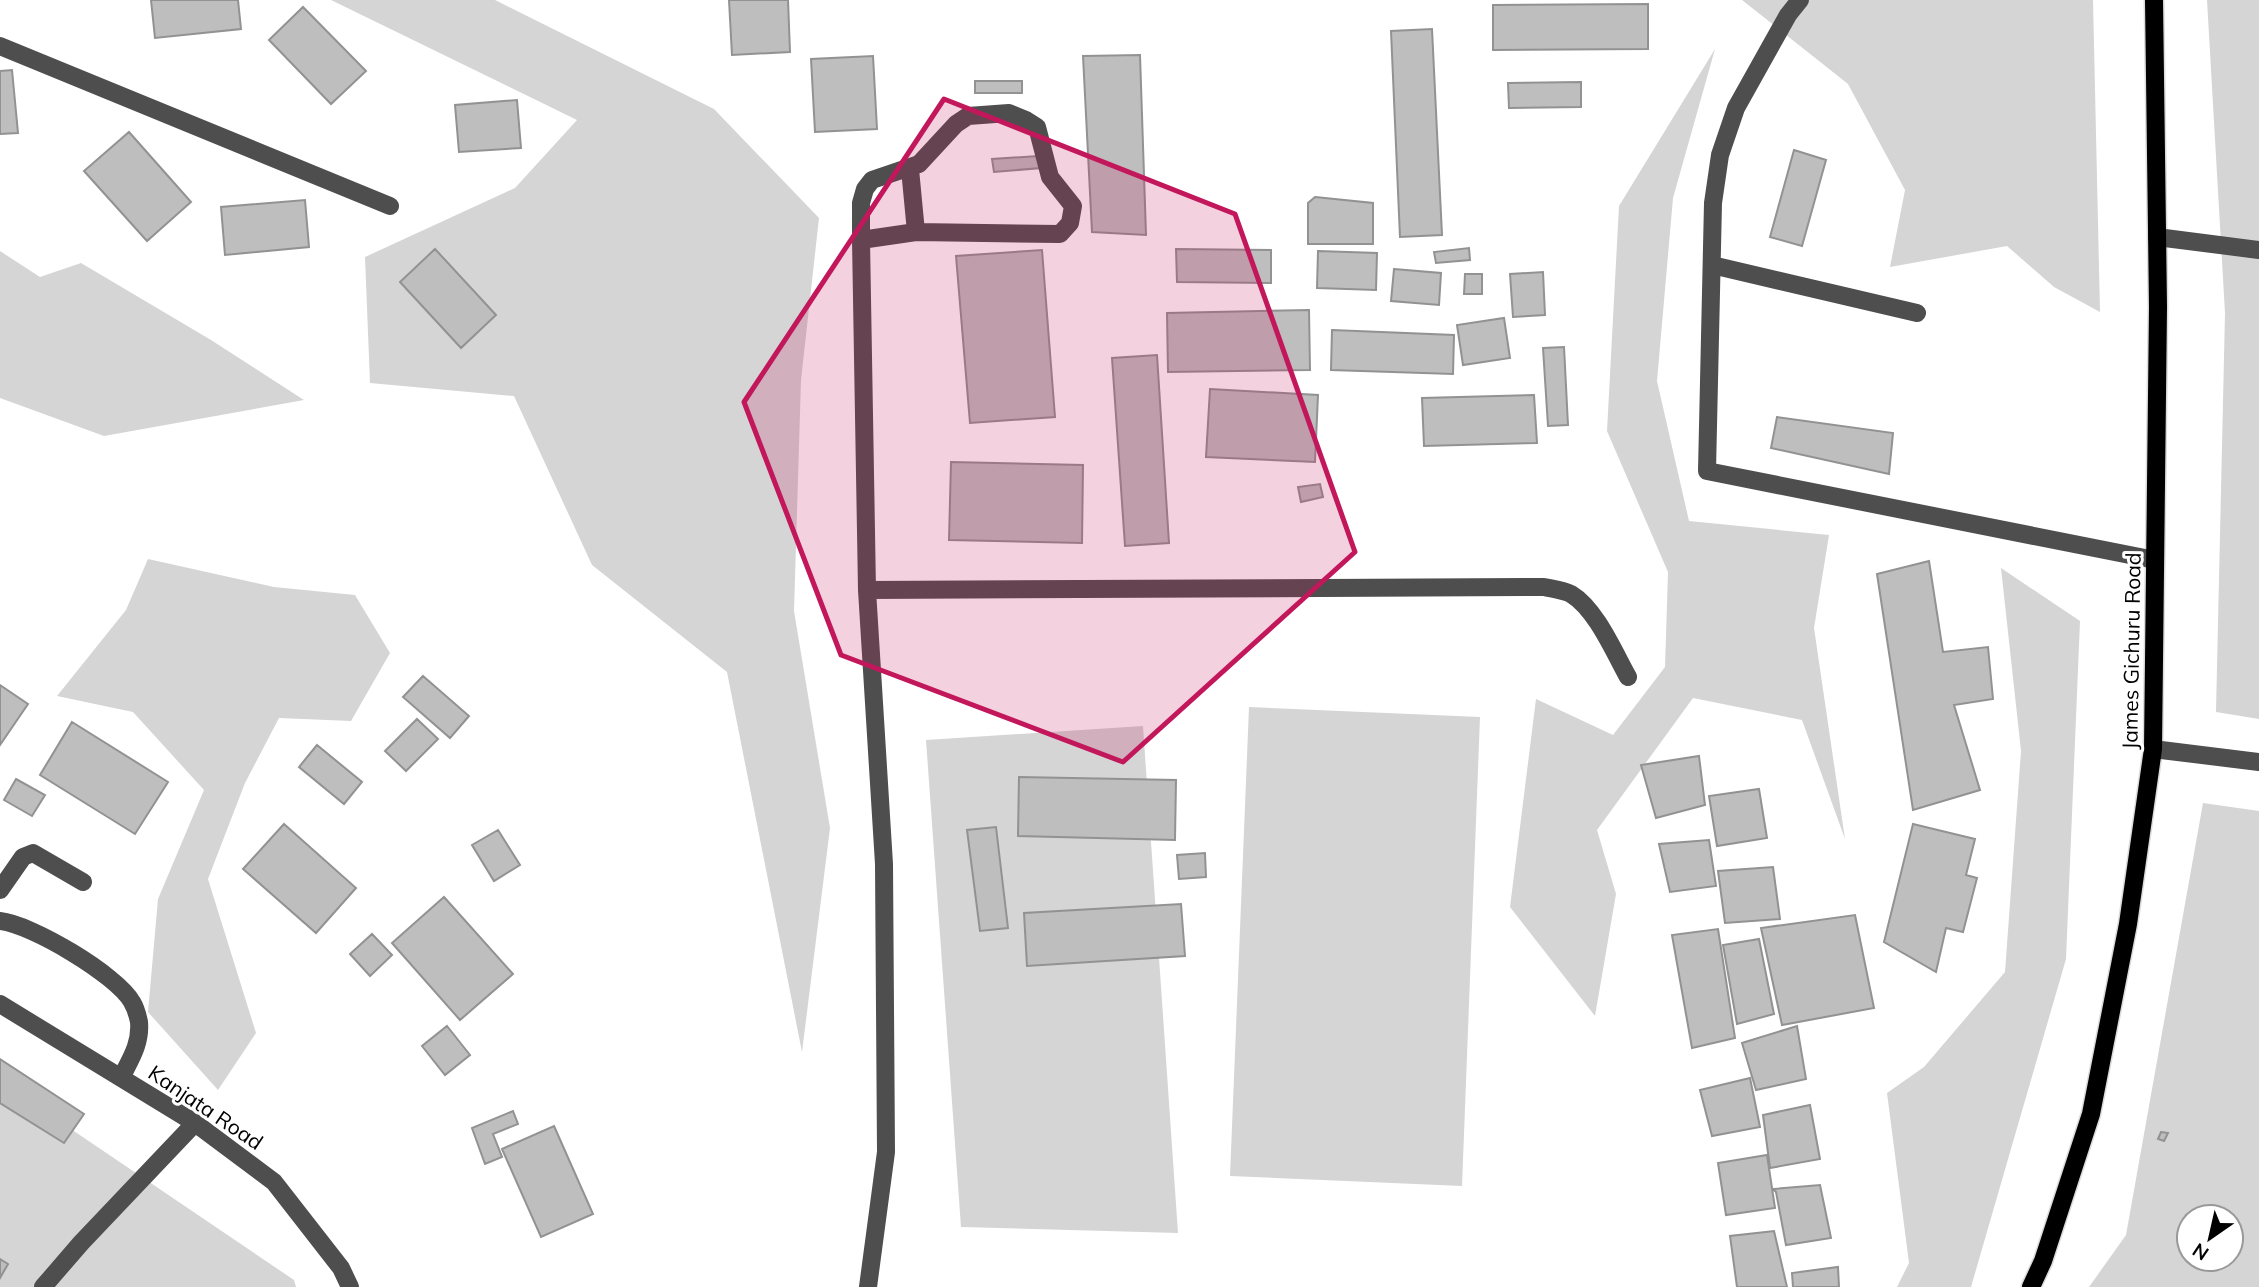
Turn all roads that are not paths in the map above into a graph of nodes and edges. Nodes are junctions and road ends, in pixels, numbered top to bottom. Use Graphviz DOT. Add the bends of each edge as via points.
graph roads {
  1 [pos="1800,0"];
  2 [pos="2154,0"];
  3 [pos="0,46"];
  4 [pos="910,169"];
  5 [pos="390,206"];
  6 [pos="916,232"];
  7 [pos="2157,237"];
  8 [pos="861,240"];
  9 [pos="2259,250"];
  10 [pos="1712,265"];
  11 [pos="1917,313"];
  12 [pos="2155,560"];
  13 [pos="867,590"];
  14 [pos="1628,677"];
  15 [pos="2153,749"];
  16 [pos="2259,762"];
  17 [pos="83,882"];
  18 [pos="0,890"];
  19 [pos="0,921"];
  20 [pos="0,1004"];
  21 [pos="121,1078"];
  22 [pos="195,1123"];
  23 [pos="865,1286"];
  24 [pos="43,1287"];
  25 [pos="350,1287"];
  26 [pos="2031,1287"];
  1 -- 10 [label="street" via="1736,108 1718,167"];
  2 -- 7 [label="main road, James Gichuru Road"];
  3 -- 5 [label="street"];
  4 -- 6 [label="street"];
  4 -- 6 [label="street" via="968,116 1009,113 1037,127 1050,177 1073,206 1070,223 1060,234"];
  4 -- 8 [label="street" via="880,176 865,189"];
  6 -- 8 [label="street"];
  7 -- 9 [label="street"];
  7 -- 12 [label="main road, James Gichuru Road"];
  8 -- 13 [label="street"];
  10 -- 11 [label="street"];
  10 -- 12 [label="street" via="1707,471"];
  12 -- 15 [label="main road, James Gichuru Road"];
  13 -- 14 [label="street" via="1544,587 1568,593 1584,605"];
  13 -- 23 [label="street" via="884,864 886,1152"];
  15 -- 16 [label="street"];
  15 -- 26 [label="main road, James Gichuru Road" via="2128,924 2091,1114"];
  17 -- 18 [label="street" via="33,853 23,857"];
  19 -- 21 [label="street" via="69,950 132,1001 139,1022 138,1045"];
  20 -- 21 [label="street, Kanjata Road"];
  21 -- 22 [label="street, Kanjata Road"];
  22 -- 24 [label="street"];
  22 -- 25 [label="street, Kanjata Road" via="274,1182 341,1268"];
}
